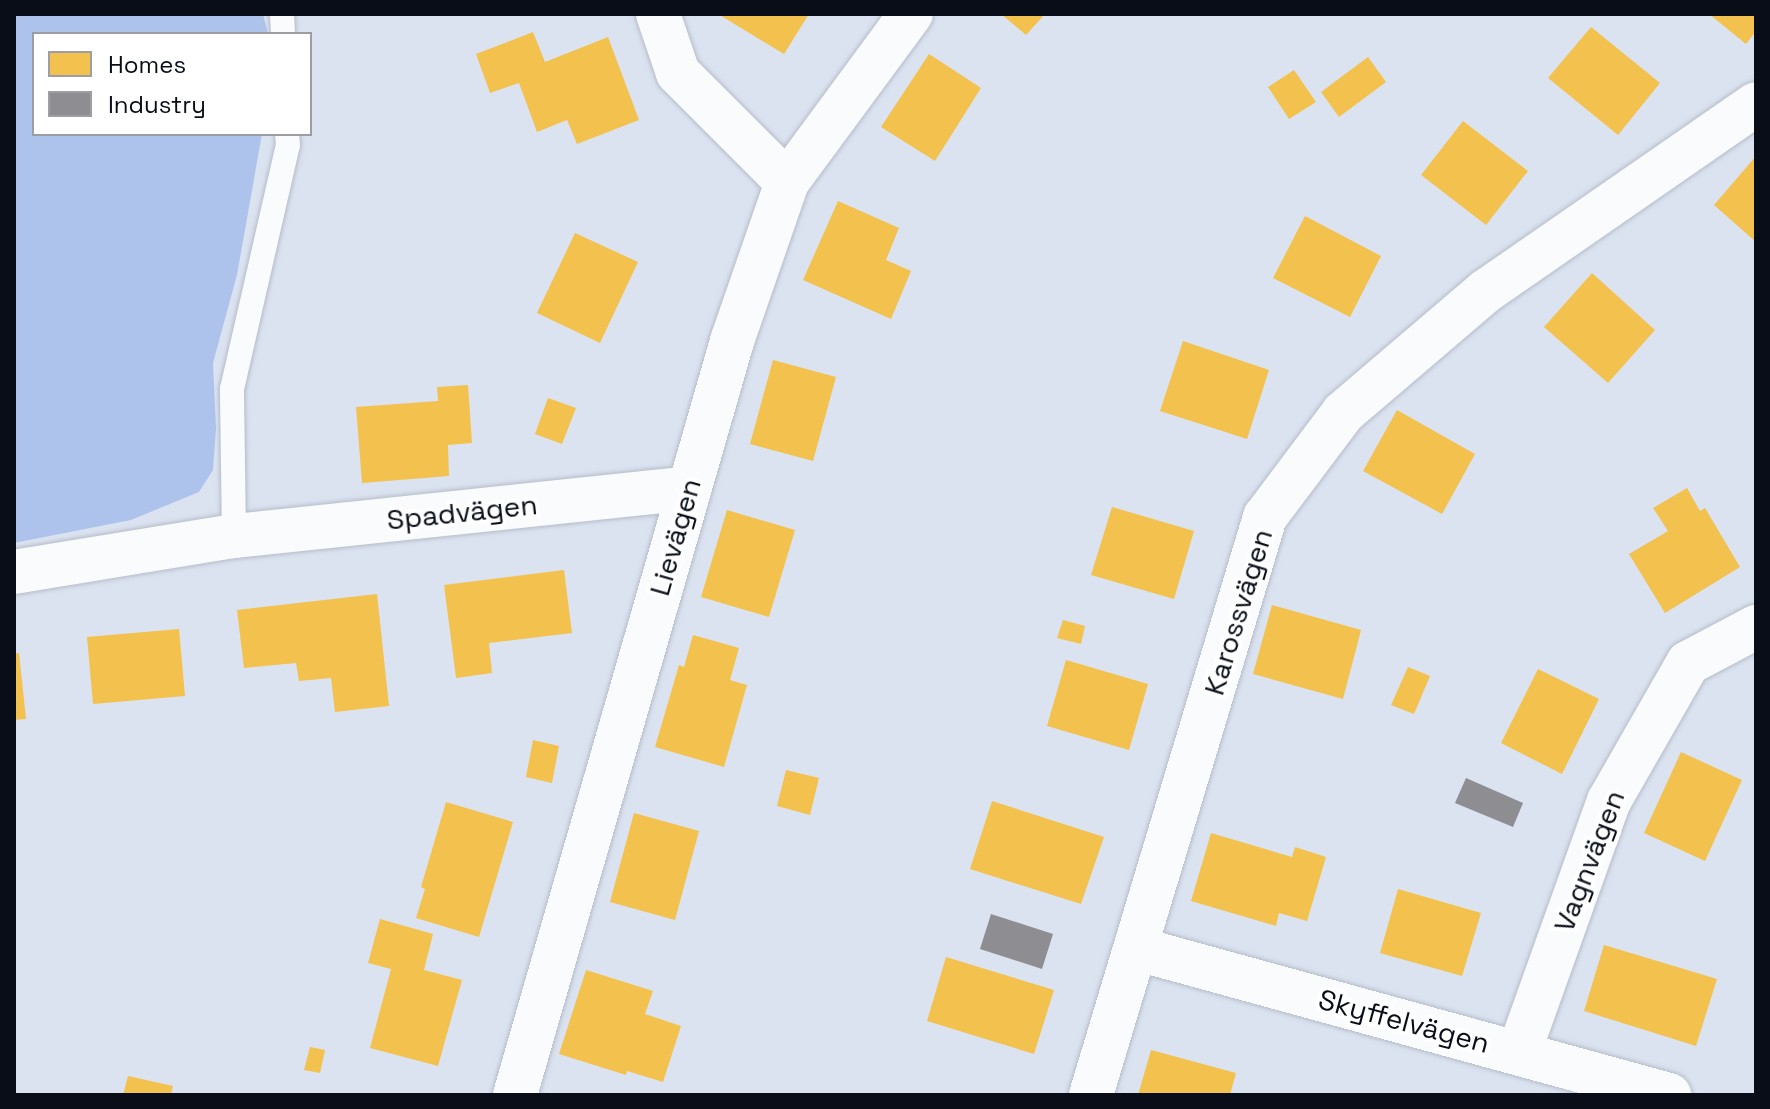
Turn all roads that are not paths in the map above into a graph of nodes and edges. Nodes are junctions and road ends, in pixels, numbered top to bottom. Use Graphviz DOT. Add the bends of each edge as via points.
graph roads {
  1 [pos="658,14"];
  2 [pos="911,14"];
  3 [pos="1756,104"];
  4 [pos="287,136"];
  5 [pos="787,182"];
  6 [pos="689,488"];
  7 [pos="234,536"];
  8 [pos="14,572"];
  9 [pos="1756,627"];
  10 [pos="1138,949"];
  11 [pos="1519,1052"];
  12 [pos="515,1095"];
  13 [pos="1091,1095"];
  14 [pos="1669,1095"];
  1 -- 5 [label="street" via="678,73"];
  2 -- 5 [label="street, Lievägen"];
  3 -- 10 [label="street, Karossvägen" via="1486,291 1343,413 1265,517"];
  4 -- 7 [label="lane" via="232,389"];
  5 -- 6 [label="street, Lievägen"];
  6 -- 7 [label="street, Spadvägen"];
  6 -- 12 [label="street, Lievägen"];
  7 -- 8 [label="street, Spadvägen"];
  9 -- 11 [label="street, Vagnvägen" via="1688,663 1609,801"];
  10 -- 11 [label="street, Skyffelvägen"];
  10 -- 13 [label="street, Karossvägen"];
  11 -- 14 [label="street, Skyffelvägen"];
}
